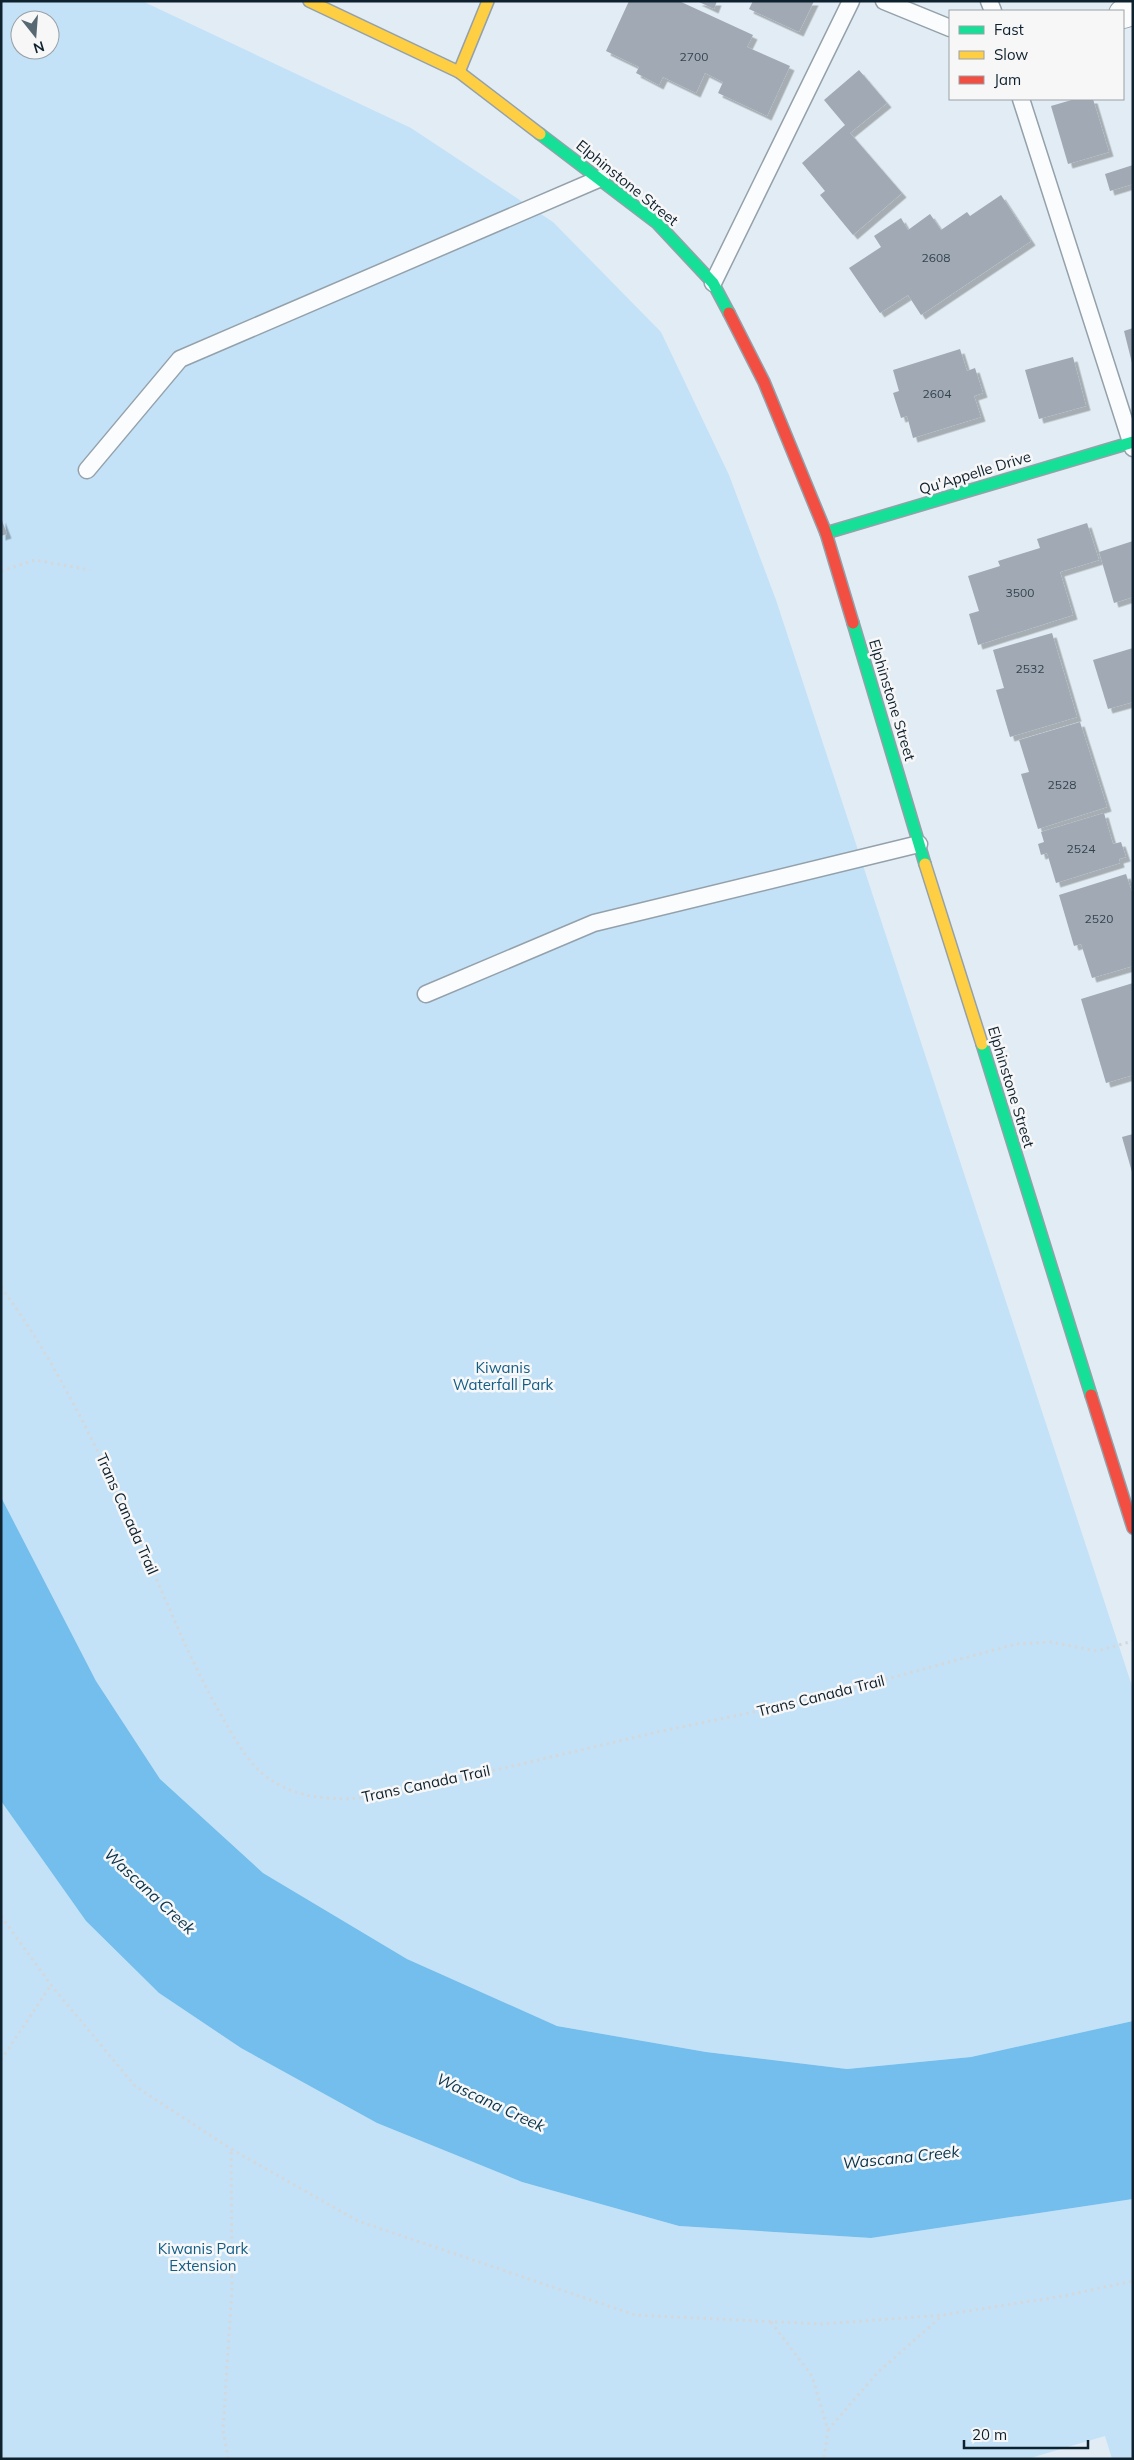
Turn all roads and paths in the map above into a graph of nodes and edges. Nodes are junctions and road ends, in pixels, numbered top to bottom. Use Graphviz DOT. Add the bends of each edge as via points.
graph roads {
  1 [pos="309,1"];
  2 [pos="488,1"];
  3 [pos="851,1"];
  4 [pos="884,1"];
  5 [pos="949,28"];
  6 [pos="459,72"];
  7 [pos="1021,100"];
  8 [pos="600,178"];
  9 [pos="713,283"];
  10 [pos="1132,444"];
  11 [pos="88,470"];
  12 [pos="826,533"];
  13 [pos="90,570"];
  14 [pos="1,571"];
  15 [pos="919,844"];
  16 [pos="426,994"];
  17 [pos="1,1287"];
  18 [pos="1133,1528"];
  19 [pos="1133,1641"];
  20 [pos="1,1916"];
  21 [pos="51,1984"];
  22 [pos="1,2060"];
  23 [pos="231,2149"];
  24 [pos="1133,2281"];
  25 [pos="943,2316"];
  26 [pos="771,2322"];
  27 [pos="828,2430"];
  28 [pos="228,2459"];
  29 [pos="824,2459"];
  1 -- 6 [label="street, Elphinstone Street"];
  2 -- 6 [label="street"];
  3 -- 9 [label="lane"];
  4 -- 5 [label="lane"];
  6 -- 8 [label="street, Elphinstone Street"];
  7 -- 10 [label="lane"];
  8 -- 9 [label="street, Elphinstone Street" via="657,223"];
  8 -- 11 [label="lane" via="180,359"];
  9 -- 12 [label="street, Elphinstone Street" via="764,382"];
  10 -- 12 [label="street, Qu'Appelle Drive"];
  12 -- 15 [label="street, Elphinstone Street"];
  13 -- 14 [label="path" via="35,560"];
  15 -- 16 [label="lane" via="594,924"];
  15 -- 18 [label="street, Elphinstone Street"];
  17 -- 19 [label="path, Trans Canada Trail" via="44,1350 92,1435 221,1716 247,1757 264,1774 293,1792 341,1800 380,1797 662,1731 798,1703 1016,1644 1050,1642 1097,1651"];
  20 -- 21 [label="path"];
  21 -- 22 [label="path"];
  21 -- 23 [label="path" via="135,2086"];
  23 -- 26 [label="path" via="358,2221 634,2315"];
  23 -- 28 [label="path" via="232,2288 223,2430"];
  24 -- 25 [label="path"];
  25 -- 26 [label="path" via="821,2324"];
  25 -- 27 [label="path" via="878,2372"];
  26 -- 27 [label="path" via="812,2376"];
  27 -- 29 [label="path"];
}
